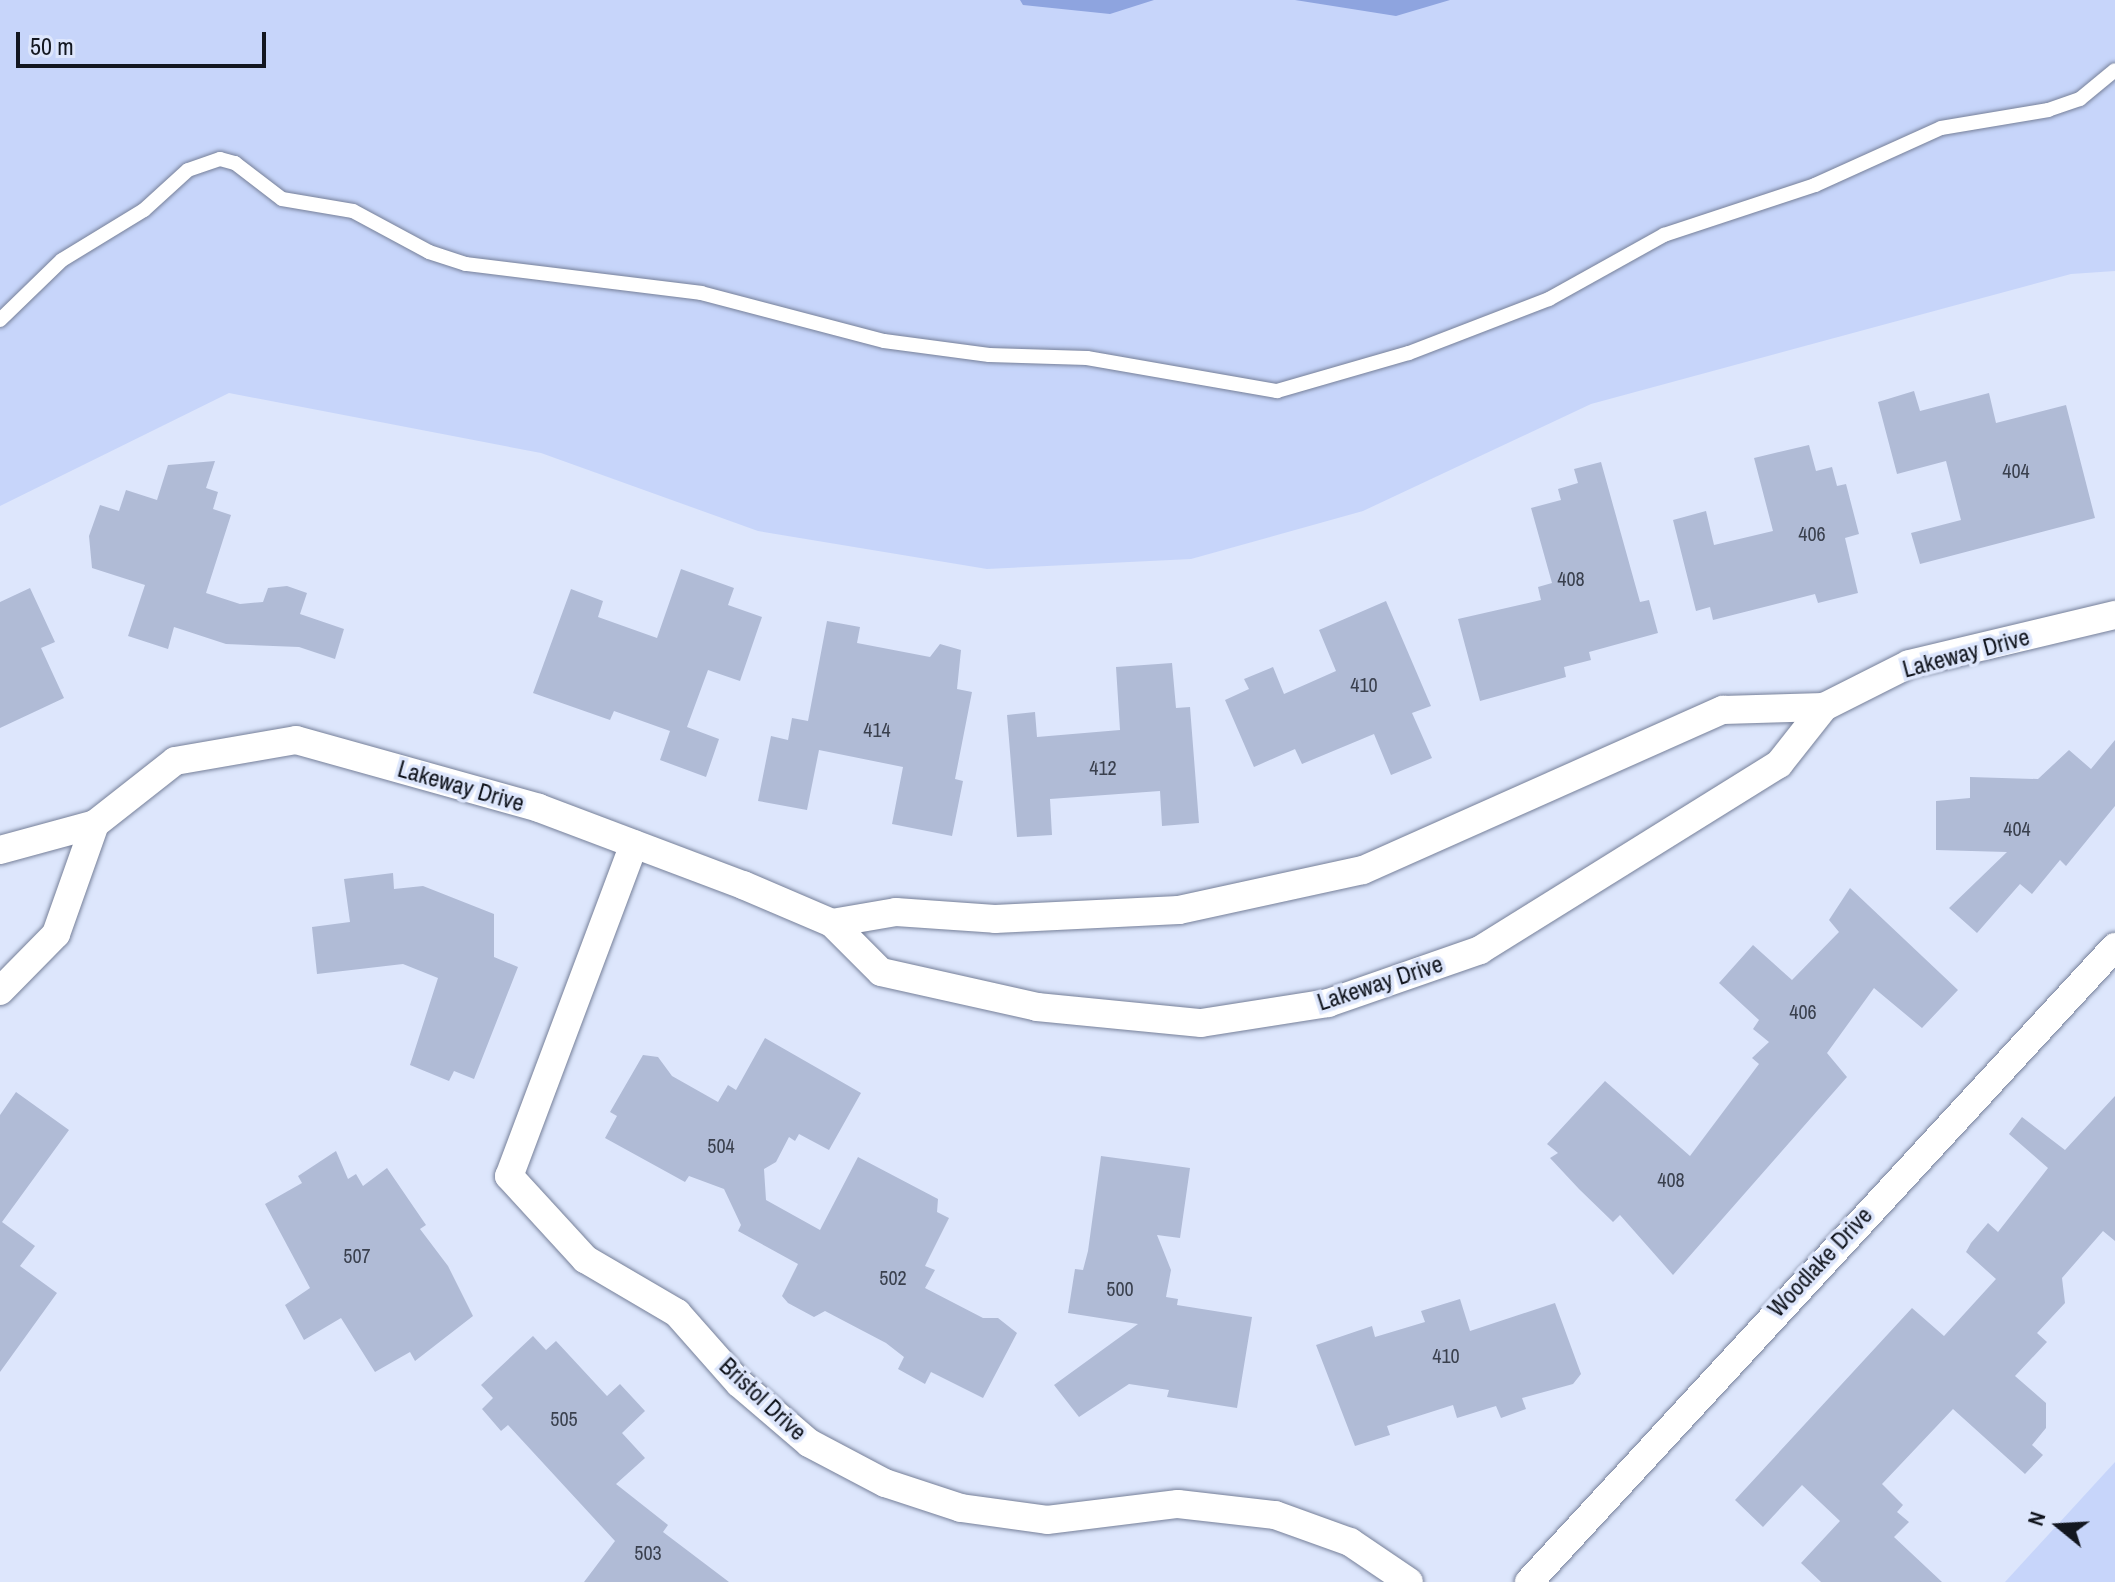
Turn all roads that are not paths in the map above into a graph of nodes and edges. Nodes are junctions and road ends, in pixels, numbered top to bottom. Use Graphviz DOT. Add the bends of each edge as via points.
graph roads {
  1 [pos="2115,70"];
  2 [pos="0,320"];
  3 [pos="2115,615"];
  4 [pos="1824,707"];
  5 [pos="95,824"];
  6 [pos="634,844"];
  7 [pos="0,850"];
  8 [pos="832,923"];
  9 [pos="2115,947"];
  10 [pos="0,991"];
  11 [pos="1409,1582"];
  12 [pos="1529,1582"];
  1 -- 2 [label="lane" via="2080,99 2048,110 1941,128 1788,195 1664,235 1549,299 1409,353 1277,391 1100,359 989,355 884,341 799,323 701,293 452,261 353,211 282,199 235,163 220,159 188,170 144,210 62,260"];
  3 -- 4 [label="street, Lakeway Drive" via="1909,664"];
  4 -- 8 [label="street, Lakeway Drive" via="1723,710 1363,870 1179,910 995,919 896,912"];
  4 -- 8 [label="street, Lakeway Drive" via="1779,764 1480,950 1328,1003 1201,1023 1037,1007 881,972"];
  5 -- 6 [label="street, Lakeway Drive" via="175,761 296,740 539,808"];
  5 -- 7 [label="street, Lakeway Drive"];
  5 -- 10 [label="street" via="56,934"];
  6 -- 8 [label="street, Lakeway Drive"];
  6 -- 11 [label="street, Bristol Drive" via="509,1176 585,1259 677,1313 739,1383 809,1443 885,1483 961,1508 1047,1520 1178,1504 1275,1515 1350,1542"];
  9 -- 12 [label="street, Woodlake Drive"];
}
